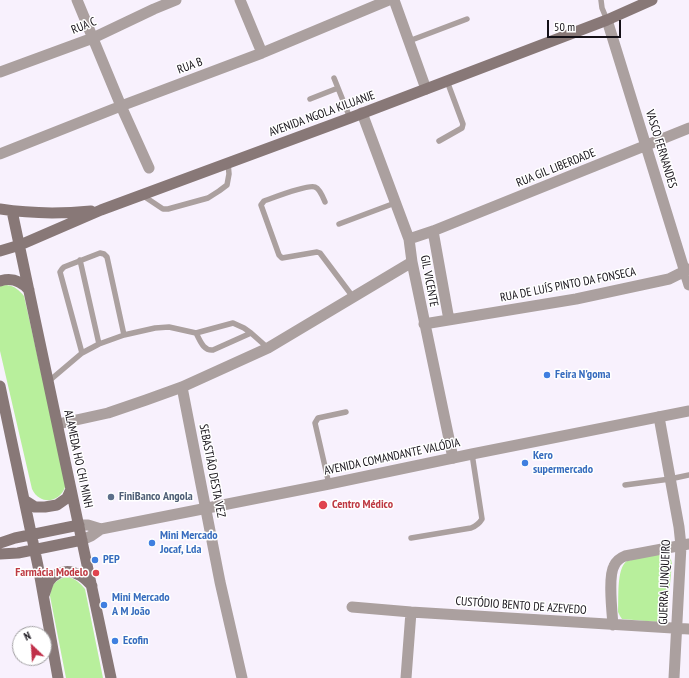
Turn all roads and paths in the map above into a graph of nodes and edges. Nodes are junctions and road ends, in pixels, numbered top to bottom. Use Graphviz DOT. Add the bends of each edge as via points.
graph roads {
  1 [pos="77,0"];
  2 [pos="176,0"];
  3 [pos="240,0"];
  4 [pos="388,0"];
  5 [pos="394,0"];
  6 [pos="601,0"];
  7 [pos="652,0"];
  8 [pos="154,5"];
  9 [pos="467,18"];
  10 [pos="607,20"];
  11 [pos="93,38"];
  12 [pos="409,41"];
  13 [pos="262,54"];
  14 [pos="0,72"];
  15 [pos="334,78"];
  16 [pos="447,81"];
  17 [pos="338,88"];
  18 [pos="426,89"];
  19 [pos="310,99"];
  20 [pos="122,106"];
  21 [pos="362,113"];
  22 [pos="350,118"];
  23 [pos="689,128"];
  24 [pos="438,141"];
  25 [pos="646,146"];
  26 [pos="0,154"];
  27 [pos="228,163"];
  28 [pos="149,168"];
  29 [pos="142,195"];
  30 [pos="325,202"];
  31 [pos="395,203"];
  32 [pos="0,209"];
  33 [pos="101,210"];
  34 [pos="12,211"];
  35 [pos="339,224"];
  36 [pos="433,231"];
  37 [pos="409,239"];
  38 [pos="20,245"];
  39 [pos="0,251"];
  40 [pos="80,260"];
  41 [pos="412,262"];
  42 [pos="687,270"];
  43 [pos="0,281"];
  44 [pos="689,285"];
  45 [pos="29,290"];
  46 [pos="352,297"];
  47 [pos="449,320"];
  48 [pos="424,324"];
  49 [pos="196,333"];
  50 [pos="251,333"];
  51 [pos="124,335"];
  52 [pos="99,344"];
  53 [pos="268,348"];
  54 [pos="82,353"];
  55 [pos="48,381"];
  56 [pos="0,386"];
  57 [pos="182,387"];
  58 [pos="2,407"];
  59 [pos="689,411"];
  60 [pos="346,412"];
  61 [pos="658,417"];
  62 [pos="58,424"];
  63 [pos="472,454"];
  64 [pos="453,458"];
  65 [pos="689,475"];
  66 [pos="670,479"];
  67 [pos="329,484"];
  68 [pos="626,485"];
  69 [pos="71,489"];
  70 [pos="24,500"];
  71 [pos="205,508"];
  72 [pos="79,525"];
  73 [pos="101,529"];
  74 [pos="31,535"];
  75 [pos="411,538"];
  76 [pos="82,540"];
  77 [pos="0,543"];
  78 [pos="685,545"];
  79 [pos="35,550"];
  80 [pos="0,554"];
  81 [pos="92,586"];
  82 [pos="44,596"];
  83 [pos="352,607"];
  84 [pos="411,612"];
  85 [pos="613,625"];
  86 [pos="677,628"];
  87 [pos="689,629"];
  88 [pos="58,678"];
  89 [pos="111,678"];
  90 [pos="242,678"];
  91 [pos="406,678"];
  92 [pos="674,678"];
  1 -- 11 [label="street"];
  2 -- 8 [label="street, RUA C"];
  3 -- 13 [label="street"];
  4 -- 13 [label="street, RUA B"];
  5 -- 12 [label="street"];
  6 -- 10 [label="lane"];
  7 -- 10 [label="main road, AVENIDA NGOLA KILUANJE"];
  8 -- 11 [label="street, RUA C"];
  9 -- 12 [label="lane"];
  10 -- 16 [label="main road, AVENIDA NGOLA KILUANJE"];
  10 -- 25 [label="street, VASCO FERNANDES"];
  11 -- 14 [label="street, RUA C"];
  11 -- 20 [label="street"];
  12 -- 18 [label="street"];
  13 -- 20 [label="street, RUA B"];
  15 -- 17 [label="lane"];
  16 -- 18 [label="main road, AVENIDA NGOLA KILUANJE"];
  16 -- 24 [label="lane" via="462,128"];
  17 -- 19 [label="lane"];
  17 -- 22 [label="lane"];
  18 -- 21 [label="main road, AVENIDA NGOLA KILUANJE"];
  20 -- 26 [label="street, RUA B"];
  20 -- 28 [label="street"];
  21 -- 22 [label="main road, AVENIDA NGOLA KILUANJE"];
  21 -- 31 [label="street, GIL VICENTE"];
  22 -- 27 [label="main road, AVENIDA NGOLA KILUANJE"];
  23 -- 25 [label="street, RUA GIL LIBERDADE"];
  25 -- 36 [label="street, RUA GIL LIBERDADE"];
  25 -- 42 [label="street, VASCO FERNANDES"];
  27 -- 29 [label="main road, AVENIDA NGOLA KILUANJE"];
  27 -- 29 [label="lane" via="230,174 227,185 208,198 163,209"];
  29 -- 33 [label="main road, AVENIDA NGOLA KILUANJE"];
  30 -- 46 [label="lane" via="319,190 310,186 264,201 261,205 279,255 282,258 320,253"];
  31 -- 35 [label="lane"];
  31 -- 37 [label="street, GIL VICENTE"];
  32 -- 34 [label="main road"];
  33 -- 34 [label="main road" via="50,214"];
  33 -- 38 [label="main road, AVENIDA NGOLA KILUANJE"];
  34 -- 38 [label="main road, ALAMEDA HO CHI MINH"];
  36 -- 37 [label="street, RUA GIL LIBERDADE"];
  36 -- 47 [label="street"];
  37 -- 41 [label="street, GIL VICENTE"];
  38 -- 39 [label="main road, AVENIDA NGOLA KILUANJE"];
  38 -- 45 [label="main road, ALAMEDA HO CHI MINH"];
  40 -- 51 [label="lane" via="100,253 107,257"];
  40 -- 52 [label="lane"];
  40 -- 54 [label="lane" via="64,267 60,272"];
  41 -- 46 [label="street"];
  41 -- 48 [label="street, GIL VICENTE"];
  42 -- 44 [label="street, VASCO FERNANDES"];
  42 -- 47 [label="street, RUA DE LUÍS PINTO DA FONSECA" via="669,279 576,299"];
  43 -- 45 [label="main road" via="17,281"];
  45 -- 55 [label="main road, ALAMEDA HO CHI MINH"];
  46 -- 53 [label="street"];
  47 -- 48 [label="street, RUA DE LUÍS PINTO DA FONSECA"];
  48 -- 64 [label="street, GIL VICENTE"];
  49 -- 50 [label="lane" via="233,323"];
  49 -- 50 [label="lane" via="209,351"];
  49 -- 51 [label="lane" via="170,327"];
  50 -- 53 [label="lane"];
  51 -- 52 [label="lane"];
  52 -- 54 [label="lane"];
  53 -- 57 [label="street"];
  54 -- 55 [label="lane"];
  55 -- 62 [label="main road, ALAMEDA HO CHI MINH"];
  56 -- 58 [label="main road"];
  57 -- 62 [label="street" via="108,413"];
  57 -- 71 [label="street, SEBASTIÃO DESTA VEZ"];
  58 -- 70 [label="main road"];
  59 -- 61 [label="street, AVENIDA COMANDANTE VALÓDIA"];
  60 -- 67 [label="lane" via="318,418 315,422"];
  61 -- 63 [label="street, AVENIDA COMANDANTE VALÓDIA"];
  61 -- 66 [label="street, GUERRA JUNQUEIRO"];
  62 -- 69 [label="main road, ALAMEDA HO CHI MINH"];
  63 -- 64 [label="street, AVENIDA COMANDANTE VALÓDIA"];
  63 -- 75 [label="lane" via="482,519 480,522 471,528"];
  64 -- 67 [label="street, AVENIDA COMANDANTE VALÓDIA"];
  65 -- 66 [label="lane"];
  66 -- 68 [label="lane"];
  66 -- 78 [label="street, GUERRA JUNQUEIRO"];
  67 -- 71 [label="street, AVENIDA COMANDANTE VALÓDIA"];
  69 -- 70 [label="main road" via="67,498 57,505 35,507"];
  69 -- 72 [label="main road, ALAMEDA HO CHI MINH"];
  70 -- 74 [label="main road"];
  71 -- 73 [label="street, AVENIDA COMANDANTE VALÓDIA"];
  71 -- 90 [label="street, SEBASTIÃO DESTA VEZ"];
  72 -- 73 [label="street, AVENIDA COMANDANTE VALÓDIA"];
  72 -- 74 [label="main road, AVENIDA COMANDANTE VALÓDIA"];
  72 -- 76 [label="main road, ALAMEDA HO CHI MINH"];
  73 -- 76 [label="street, AVENIDA COMANDANTE VALÓDIA"];
  74 -- 77 [label="main road, AVENIDA COMANDANTE VALÓDIA"];
  74 -- 79 [label="main road"];
  76 -- 79 [label="main road, AVENIDA COMANDANTE VALÓDIA"];
  76 -- 81 [label="main road, ALAMEDA HO CHI MINH"];
  78 -- 85 [label="street" via="625,556 617,561 611,578"];
  78 -- 86 [label="street, GUERRA JUNQUEIRO"];
  79 -- 80 [label="main road, AVENIDA COMANDANTE VALÓDIA"];
  79 -- 82 [label="main road"];
  81 -- 82 [label="main road" via="80,575 63,572 50,581"];
  81 -- 89 [label="main road, ALAMEDA HO CHI MINH"];
  82 -- 88 [label="main road"];
  83 -- 84 [label="street, CUSTÓDIO BENTO DE AZEVEDO"];
  84 -- 85 [label="street, CUSTÓDIO BENTO DE AZEVEDO"];
  84 -- 91 [label="street"];
  85 -- 86 [label="street, CUSTÓDIO BENTO DE AZEVEDO"];
  86 -- 87 [label="street, CUSTÓDIO BENTO DE AZEVEDO"];
  86 -- 92 [label="street, GUERRA JUNQUEIRO"];
}
